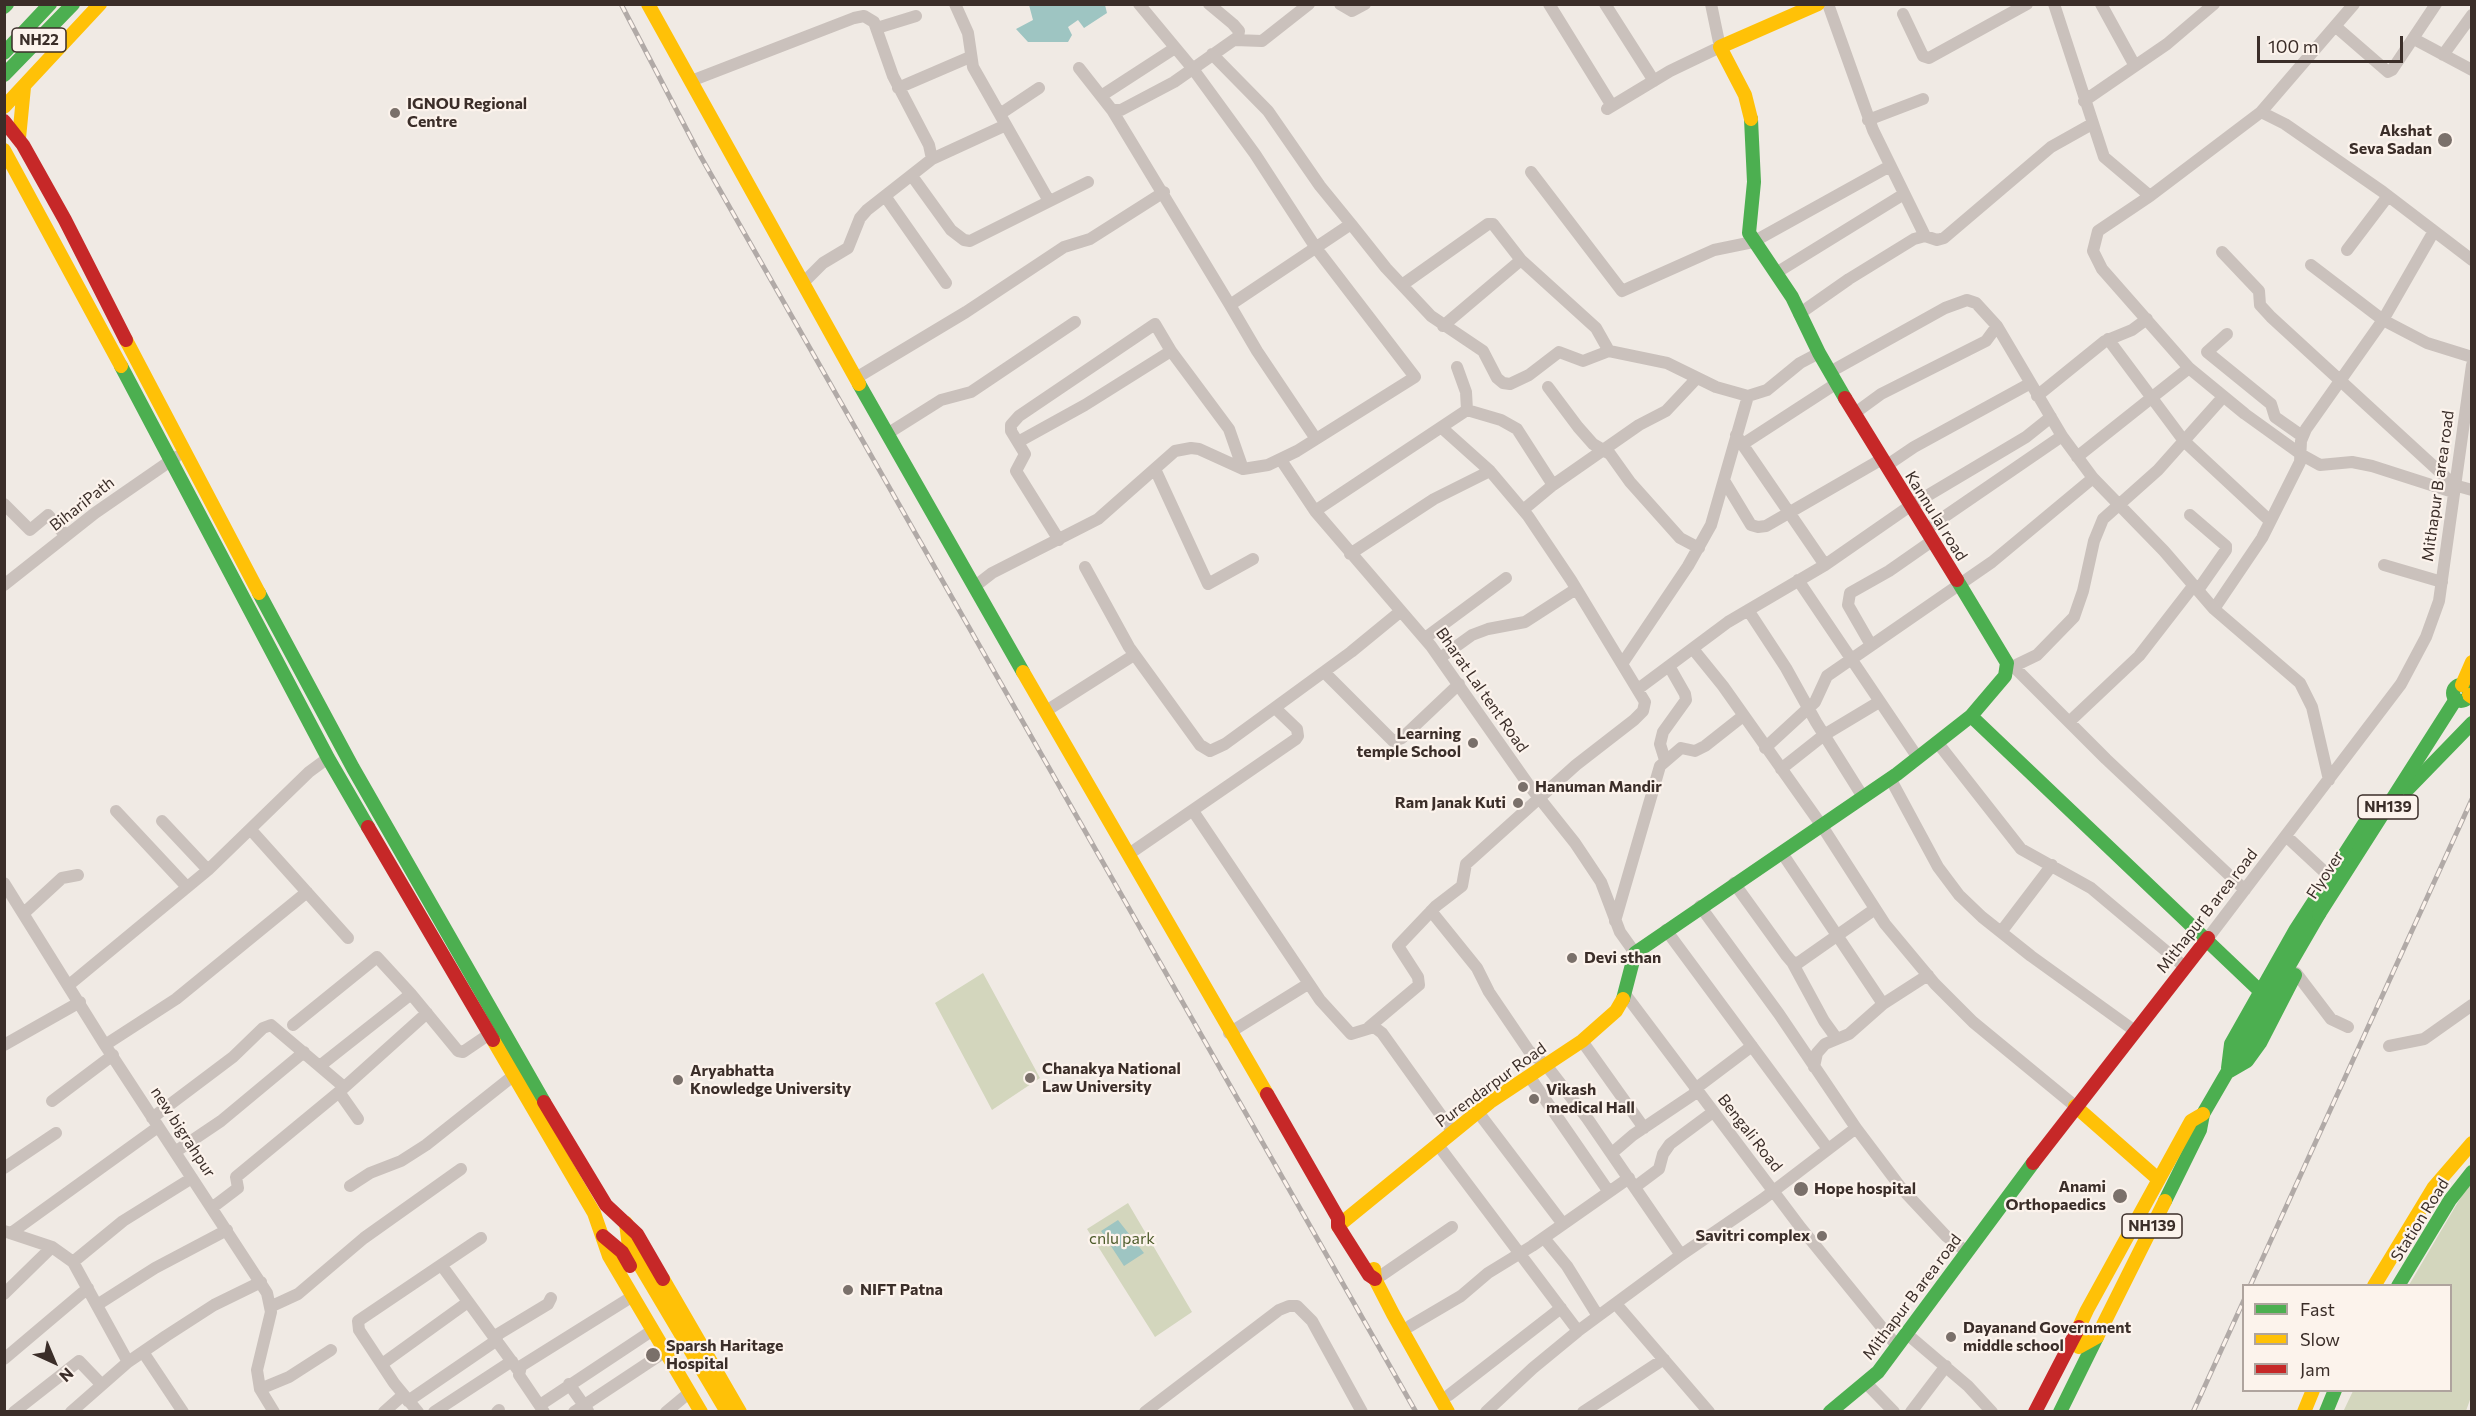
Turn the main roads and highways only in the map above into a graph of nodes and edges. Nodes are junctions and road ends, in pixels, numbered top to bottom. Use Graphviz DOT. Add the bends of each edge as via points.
graph roads {
  1 [pos="50,4"];
  2 [pos="73,4"];
  3 [pos="100,4"];
  4 [pos="648,4"];
  5 [pos="1818,4"];
  6 [pos="4,53"];
  7 [pos="4,75"];
  8 [pos="24,87"];
  9 [pos="4,107"];
  10 [pos="4,121"];
  11 [pos="19,138"];
  12 [pos="6,153"];
  13 [pos="177,456"];
  14 [pos="2472,662"];
  15 [pos="2465,694"];
  16 [pos="1971,716"];
  17 [pos="2472,723"];
  18 [pos="364,787"];
  19 [pos="349,795"];
  20 [pos="2402,795"];
  21 [pos="447,932"];
  22 [pos="2208,938"];
  23 [pos="433,940"];
  24 [pos="2261,992"];
  25 [pos="519,1072"];
  26 [pos="2228,1072"];
  27 [pos="2075,1106"];
  28 [pos="2203,1114"];
  29 [pos="2472,1131"];
  30 [pos="2472,1143"];
  31 [pos="2472,1159"];
  32 [pos="2472,1172"];
  33 [pos="2158,1179"];
  34 [pos="2171,1189"];
  35 [pos="600,1209"];
  36 [pos="1340,1222"];
  37 [pos="626,1223"];
  38 [pos="603,1236"];
  39 [pos="626,1250"];
  40 [pos="1354,1250"];
  41 [pos="1367,1262"];
  42 [pos="1379,1277"];
  43 [pos="2366,1284"];
  44 [pos="2375,1284"];
  45 [pos="2389,1284"];
  46 [pos="2399,1284"];
  47 [pos="2101,1286"];
  48 [pos="2118,1295"];
  49 [pos="2079,1327"];
  50 [pos="2097,1337"];
  51 [pos="2312,1392"];
  52 [pos="2321,1392"];
  53 [pos="2334,1392"];
  54 [pos="2342,1392"];
  55 [pos="701,1412"];
  56 [pos="715,1412"];
  57 [pos="727,1412"];
  58 [pos="740,1412"];
  59 [pos="1437,1412"];
  60 [pos="1448,1412"];
  61 [pos="1458,1412"];
  62 [pos="1830,1412"];
  63 [pos="2035,1412"];
  64 [pos="2060,1412"];
  65 [pos="2304,1412"];
  66 [pos="2313,1412"];
  67 [pos="2326,1412"];
  68 [pos="2334,1412"];
  1 -- 6 [label="main road, NH22"];
  2 -- 7 [label="main road, NH22"];
  3 -- 8 [label="main road"];
  4 -- 36 [label="main road" via="887,434"];
  5 -- 16 [label="main road, Kannu lal road" via="1720,47 1745,95 1751,116 1754,182 1749,233 1792,297 1819,353 2011,668"];
  8 -- 9 [label="main road"];
  8 -- 11 [label="main road"];
  10 -- 11 [label="main road"];
  11 -- 13 [label="main road" via="65,220"];
  12 -- 13 [label="main road" via="83,299"];
  13 -- 18 [label="main road"];
  13 -- 19 [label="main road"];
  14 -- 15 [label="main road, Flyover / NH139"];
  15 -- 26 [label="main road, Flyover / NH139, bridge" via="2319,914"];
  16 -- 22 [label="main road"];
  16 -- 36 [label="main road, Purendarpur Road" via="1822,826 1635,952 1625,994 1616,1011 1582,1041 1478,1112"];
  17 -- 20 [label="main road"];
  18 -- 19 [label="main road"];
  18 -- 21 [label="main road"];
  19 -- 23 [label="main road"];
  20 -- 24 [label="main road" via="2364,824"];
  20 -- 26 [label="main road" via="2296,973 2260,1043 2247,1061"];
  21 -- 23 [label="main road"];
  21 -- 25 [label="main road"];
  22 -- 24 [label="main road"];
  22 -- 27 [label="main road, Mithapur B area road"];
  23 -- 25 [label="main road" via="488,1035"];
  24 -- 26 [label="main road" via="2231,1044"];
  25 -- 35 [label="main road"];
  26 -- 28 [label="main road, NH139"];
  27 -- 33 [label="main road"];
  27 -- 62 [label="main road, Mithapur B area road" via="1897,1346 1866,1383"];
  28 -- 33 [label="main road, NH139" via="2191,1121"];
  28 -- 34 [label="main road, NH139" via="2200,1130"];
  29 -- 43 [label="main road" via="2431,1181"];
  30 -- 44 [label="main road" via="2434,1187"];
  31 -- 45 [label="main road" via="2444,1194"];
  32 -- 46 [label="main road, Station Road" via="2450,1200"];
  33 -- 34 [label="main road"];
  33 -- 47 [label="main road, NH139"];
  34 -- 48 [label="main road, NH139"];
  35 -- 37 [label="main road"];
  35 -- 38 [label="main road"];
  36 -- 40 [label="main road"];
  36 -- 41 [label="main road"];
  37 -- 39 [label="main road"];
  37 -- 58 [label="main road" via="637,1234"];
  38 -- 39 [label="main road"];
  38 -- 55 [label="main road" via="609,1256"];
  39 -- 56 [label="main road"];
  39 -- 57 [label="main road"];
  40 -- 41 [label="main road"];
  40 -- 59 [label="main road" via="1352,1259 1357,1270"];
  41 -- 42 [label="main road"];
  42 -- 60 [label="main road"];
  42 -- 61 [label="main road"];
  47 -- 48 [label="main road"];
  47 -- 49 [label="main road, NH139"];
  48 -- 50 [label="main road, NH139"];
  49 -- 50 [label="main road" via="2079,1347"];
  49 -- 63 [label="main road"];
  50 -- 64 [label="main road"];
  51 -- 65 [label="main road"];
  52 -- 66 [label="main road"];
  53 -- 67 [label="main road"];
  54 -- 68 [label="main road"];
}
